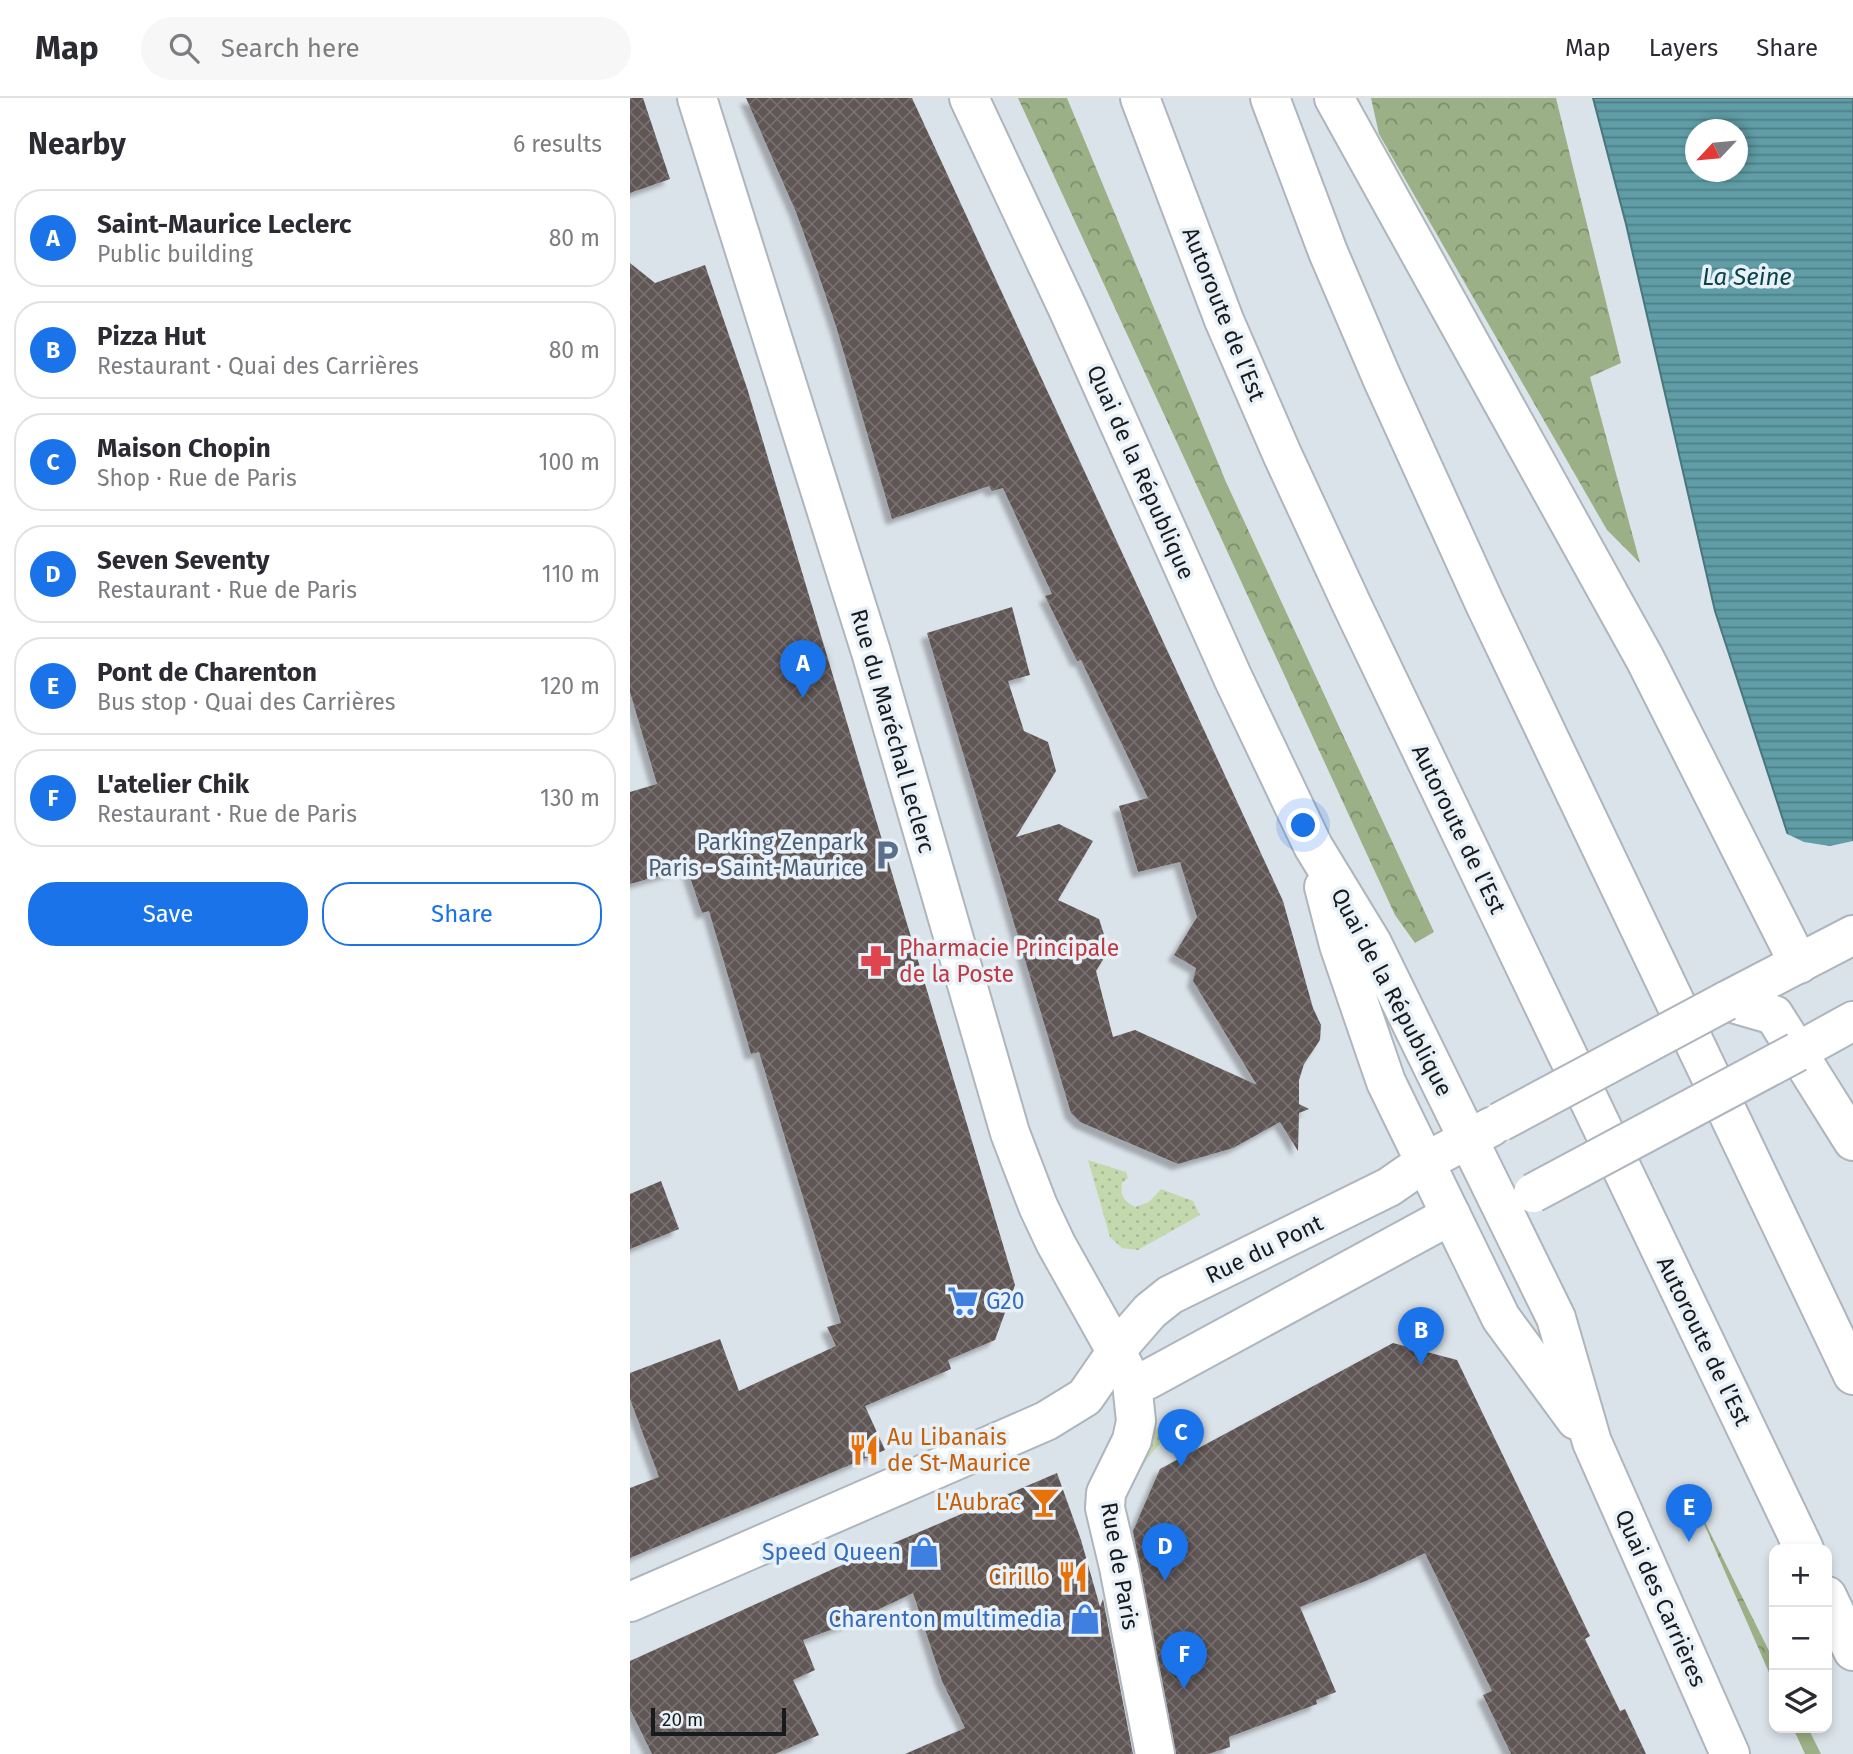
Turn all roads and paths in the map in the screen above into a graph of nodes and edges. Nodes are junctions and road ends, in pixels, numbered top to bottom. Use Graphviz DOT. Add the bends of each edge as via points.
graph roads {
  1 [pos="697,98"];
  2 [pos="969,98"];
  3 [pos="1140,98"];
  4 [pos="1270,98"];
  5 [pos="1334,98"];
  6 [pos="1313,846"];
  7 [pos="1853,935"];
  8 [pos="1799,964"];
  9 [pos="1726,1002"];
  10 [pos="1774,1015"];
  11 [pos="1851,1026"];
  12 [pos="1797,1052"];
  13 [pos="1484,1130"];
  14 [pos="1853,1141"];
  15 [pos="1425,1162"];
  16 [pos="1517,1200"];
  17 [pos="1451,1215"];
  18 [pos="1124,1367"];
  19 [pos="1853,1375"];
  20 [pos="1592,1442"];
  21 [pos="1802,1544"];
  22 [pos="630,1602"];
  23 [pos="1832,1607"];
  24 [pos="1853,1651"];
  25 [pos="1155,1754"];
  26 [pos="1730,1754"];
  1 -- 18 [label="main road, Rue du Maréchal Leclerc" via="871,652 1010,1133 1056,1244"];
  2 -- 6 [label="main road, Quai de la République"];
  3 -- 21 [label="main road, Autoroute de l’Est" via="1224,320 1282,454"];
  4 -- 19 [label="main road" via="1339,277 1474,579"];
  5 -- 8 [label="main road" via="1645,659"];
  6 -- 13 [label="main road, Quai de la République"];
  6 -- 15 [label="main road, Quai de la République" via="1339,945 1386,1082"];
  7 -- 8 [label="main road, Rue du Pont"];
  8 -- 9 [label="main road, Rue du Pont"];
  8 -- 10 [label="main road"];
  9 -- 10 [label="main road"];
  9 -- 13 [label="main road, Rue du Pont, bridge"];
  10 -- 12 [label="main road"];
  11 -- 12 [label="main road"];
  12 -- 14 [label="main road"];
  12 -- 16 [label="main road, bridge"];
  13 -- 15 [label="main road, Rue du Pont"];
  13 -- 16 [label="main road, Quai des Carrières"];
  15 -- 17 [label="main road, Quai de la République"];
  15 -- 18 [label="main road, Rue du Pont" via="1389,1187 1170,1295 1150,1311"];
  16 -- 17 [label="main road"];
  16 -- 20 [label="main road, Quai des Carrières"];
  17 -- 18 [label="main road" via="1147,1380"];
  17 -- 20 [label="main road, Quai des Carrières" via="1502,1318"];
  18 -- 22 [label="main road, Rue du Pont" via="1046,1421"];
  18 -- 25 [label="main road, Rue de Paris" via="1136,1421 1132,1440 1106,1493 1105,1508"];
  20 -- 26 [label="main road, Quai des Carrières"];
  23 -- 24 [label="main road"];
}
